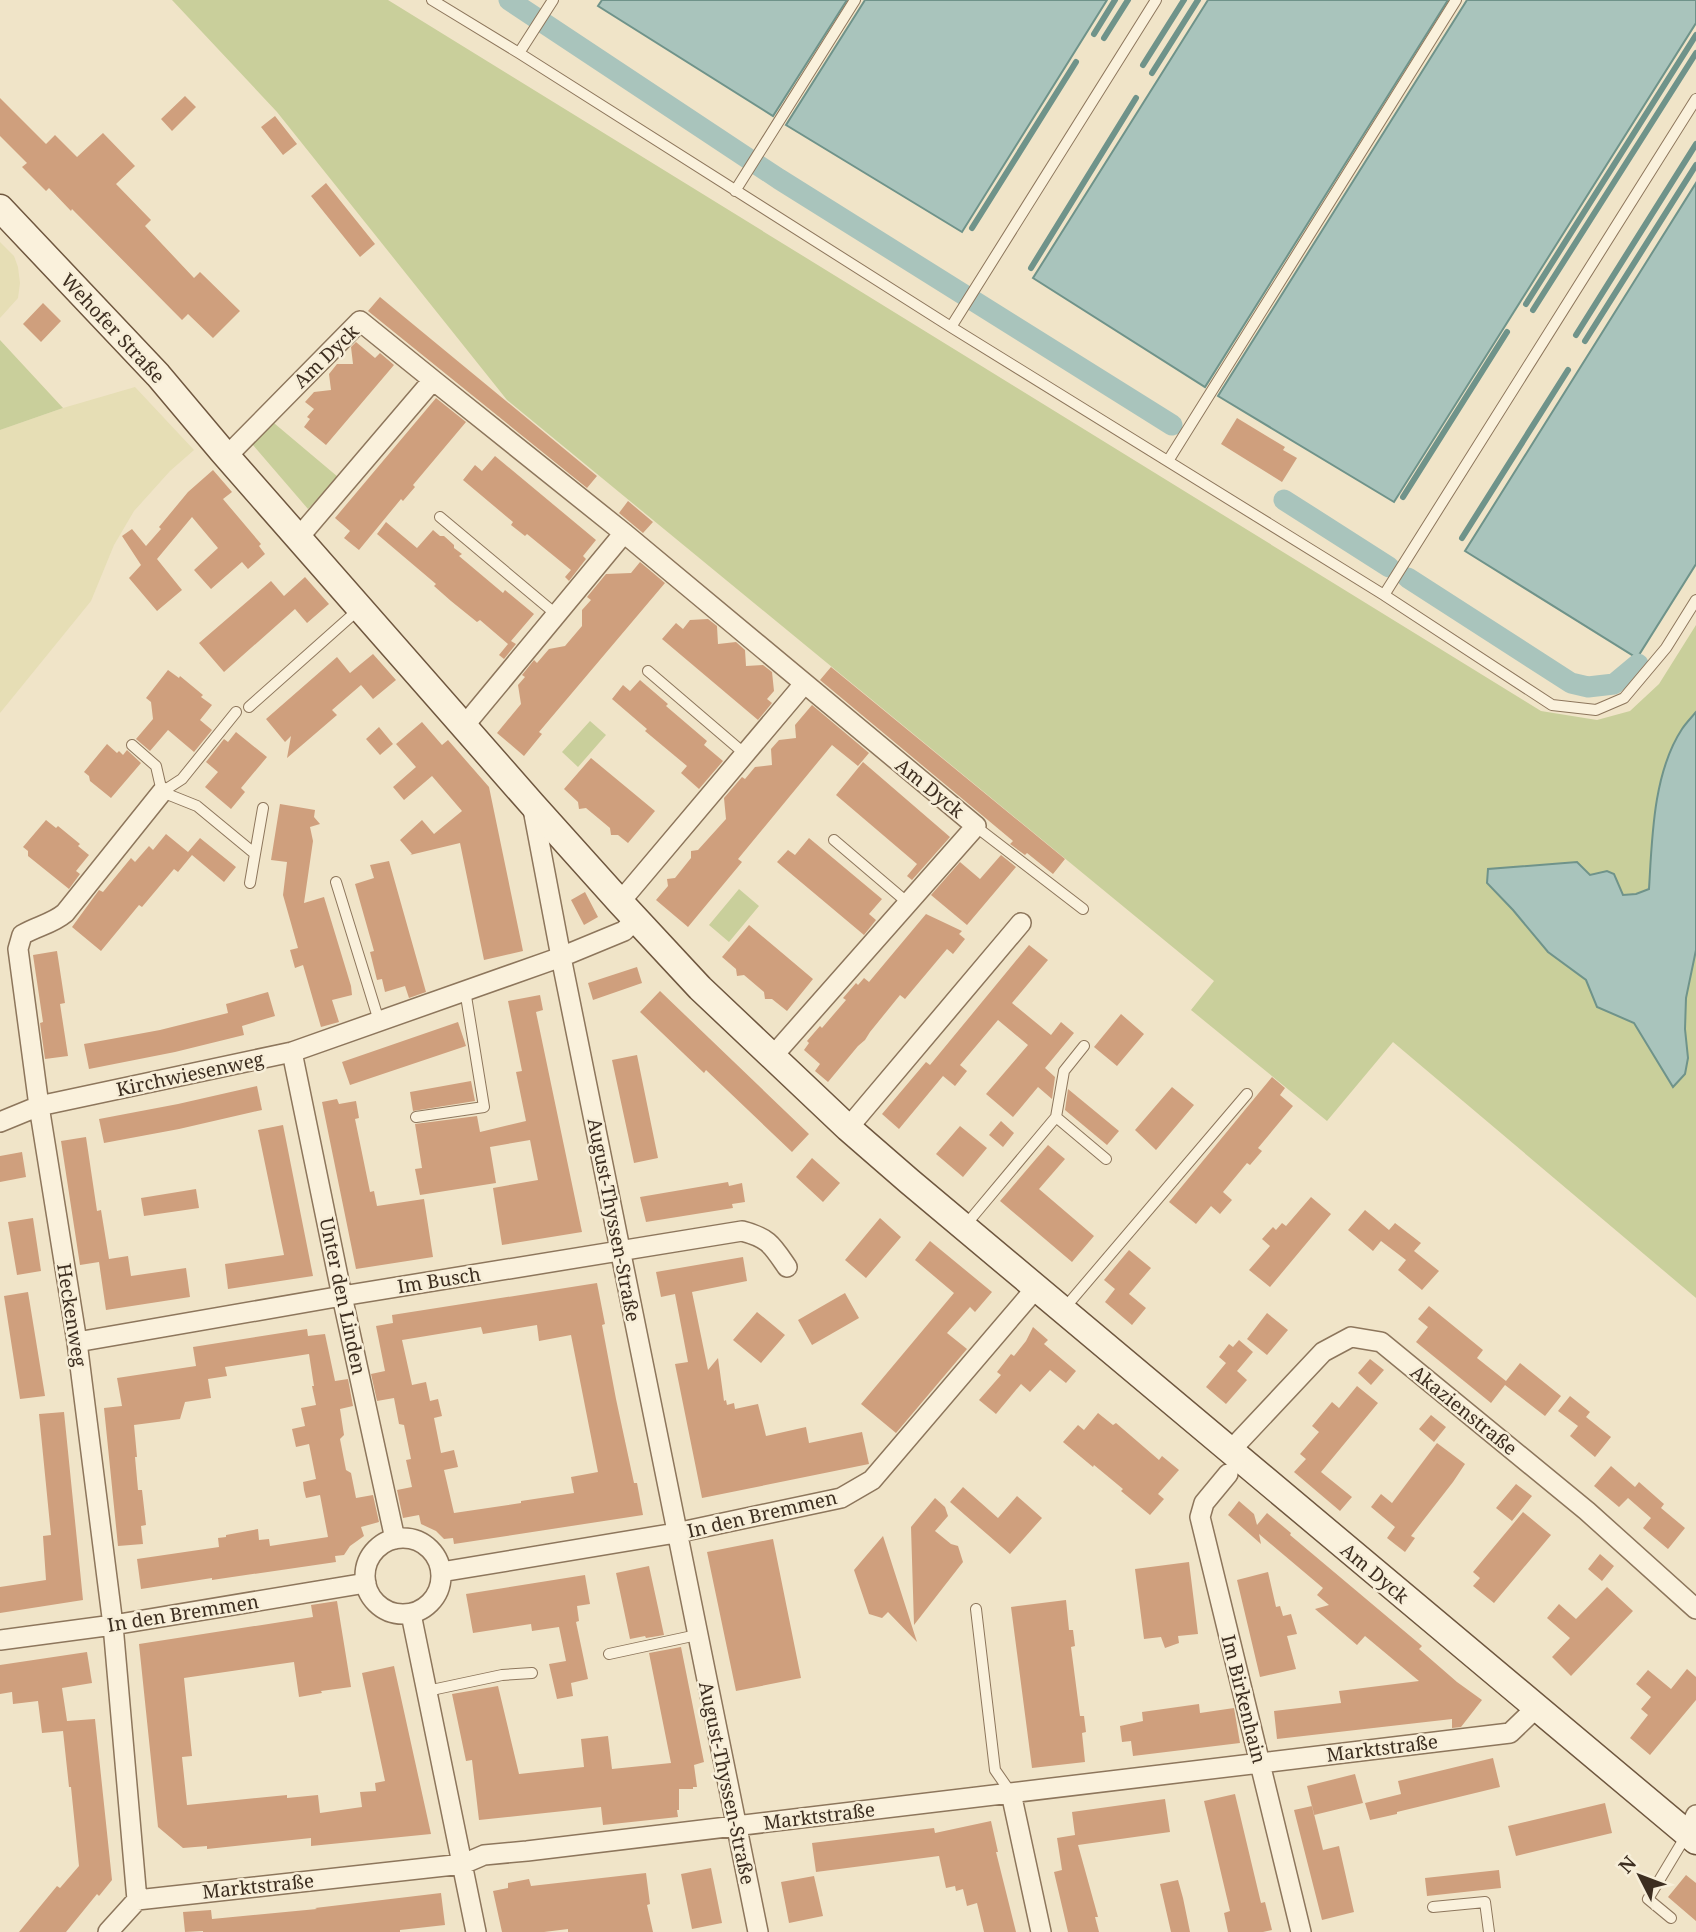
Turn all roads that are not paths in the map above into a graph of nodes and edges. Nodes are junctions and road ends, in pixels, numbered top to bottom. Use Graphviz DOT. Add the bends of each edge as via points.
graph roads {
  1 [pos="432,0"];
  2 [pos="855,0"];
  3 [pos="1156,0"];
  4 [pos="1457,0"];
  5 [pos="550,4"];
  6 [pos="519,53"];
  7 [pos="1696,99"];
  8 [pos="735,191"];
  9 [pos="0,208"];
  10 [pos="951,327"];
  11 [pos="433,380"];
  12 [pos="224,453"];
  13 [pos="1168,461"];
  14 [pos="440,517"];
  15 [pos="624,533"];
  16 [pos="299,537"];
  17 [pos="1384,595"];
  18 [pos="1696,600"];
  19 [pos="361,608"];
  20 [pos="557,615"];
  21 [pos="649,671"];
  22 [pos="804,684"];
  23 [pos="249,707"];
  24 [pos="236,712"];
  25 [pos="464,726"];
  26 [pos="132,745"];
  27 [pos="746,754"];
  28 [pos="162,792"];
  29 [pos="532,804"];
  30 [pos="263,808"];
  31 [pos="975,827"];
  32 [pos="834,840"];
  33 [pos="255,854"];
  34 [pos="250,883"];
  35 [pos="336,883"];
  36 [pos="908,903"];
  37 [pos="1083,909"];
  38 [pos="628,910"];
  39 [pos="1021,923"];
  40 [pos="561,957"];
  41 [pos="466,990"];
  42 [pos="379,1021"];
  43 [pos="1084,1046"];
  44 [pos="292,1052"];
  45 [pos="772,1057"];
  46 [pos="1247,1094"];
  47 [pos="39,1106"];
  48 [pos="1056,1117"];
  49 [pos="416,1118"];
  50 [pos="0,1122"];
  51 [pos="848,1128"];
  52 [pos="1106,1159"];
  53 [pos="964,1227"];
  54 [pos="620,1252"];
  55 [pos="787,1267"];
  56 [pos="1036,1288"];
  57 [pos="342,1296"];
  58 [pos="1063,1311"];
  59 [pos="77,1342"];
  60 [pos="1229,1463"];
  61 [pos="676,1533"];
  62 [pos="395,1539"];
  63 [pos="441,1572"];
  64 [pos="366,1583"];
  65 [pos="975,1609"];
  66 [pos="1696,1609"];
  67 [pos="411,1614"];
  68 [pos="113,1625"];
  69 [pos="697,1635"];
  70 [pos="0,1640"];
  71 [pos="609,1654"];
  72 [pos="532,1674"];
  73 [pos="427,1690"];
  74 [pos="1536,1708"];
  75 [pos="1260,1763"];
  76 [pos="1011,1793"];
  77 [pos="736,1826"];
  78 [pos="1693,1830"];
  79 [pos="463,1864"];
  80 [pos="137,1900"];
  81 [pos="1433,1907"];
  82 [pos="1671,1918"];
  83 [pos="108,1932"];
  84 [pos="476,1932"];
  85 [pos="756,1932"];
  86 [pos="1041,1932"];
  87 [pos="1301,1932"];
  88 [pos="1489,1932"];
  1 -- 6 [label="lane"];
  2 -- 8 [label="lane"];
  3 -- 10 [label="lane"];
  4 -- 13 [label="lane"];
  5 -- 6 [label="lane"];
  6 -- 8 [label="lane"];
  7 -- 17 [label="lane"];
  8 -- 10 [label="lane"];
  9 -- 12 [label="main road, Wehofer Straße" via="158,375"];
  10 -- 13 [label="lane"];
  11 -- 12 [label="street, Am Dyck" via="360,321"];
  11 -- 15 [label="street, Am Dyck"];
  11 -- 16 [label="street"];
  12 -- 16 [label="main road, Am Dyck"];
  13 -- 17 [label="lane"];
  14 -- 20 [label="lane"];
  15 -- 20 [label="street"];
  15 -- 22 [label="street, Am Dyck"];
  16 -- 19 [label="main road, Am Dyck"];
  17 -- 18 [label="lane" via="1552,705 1596,710 1624,698 1666,648"];
  19 -- 23 [label="lane"];
  19 -- 25 [label="main road, Am Dyck"];
  20 -- 25 [label="street"];
  21 -- 27 [label="lane"];
  22 -- 27 [label="street"];
  22 -- 31 [label="street, Am Dyck"];
  24 -- 28 [label="lane, Heckenweg" via="182,779"];
  25 -- 29 [label="main road, Am Dyck"];
  26 -- 28 [label="lane" via="156,766"];
  27 -- 38 [label="street"];
  28 -- 33 [label="lane" via="197,806"];
  28 -- 47 [label="street, Heckenweg" via="65,914 22,935 18,949"];
  29 -- 38 [label="main road, Am Dyck"];
  29 -- 40 [label="street, August-Thyssen-Straße"];
  30 -- 33 [label="lane"];
  31 -- 36 [label="street, Am Dyck"];
  31 -- 37 [label="lane"];
  32 -- 36 [label="lane"];
  33 -- 34 [label="lane"];
  35 -- 42 [label="lane"];
  36 -- 45 [label="street, Am Dyck"];
  38 -- 40 [label="street, Kirchwiesenweg" via="624,931"];
  38 -- 45 [label="main road, Am Dyck"];
  39 -- 51 [label="street"];
  40 -- 41 [label="street, Kirchwiesenweg"];
  40 -- 54 [label="street, August-Thyssen-Straße"];
  41 -- 42 [label="street, Kirchwiesenweg"];
  41 -- 49 [label="lane" via="484,1107"];
  42 -- 44 [label="street, Kirchwiesenweg"];
  43 -- 48 [label="lane" via="1064,1071"];
  44 -- 47 [label="street, Kirchwiesenweg"];
  44 -- 57 [label="street, Unter den Linden"];
  45 -- 51 [label="main road, Am Dyck"];
  46 -- 58 [label="lane"];
  47 -- 50 [label="street, Kirchwiesenweg"];
  47 -- 59 [label="street, Heckenweg"];
  48 -- 52 [label="lane"];
  48 -- 53 [label="lane"];
  51 -- 53 [label="main road, Am Dyck"];
  53 -- 56 [label="main road, Am Dyck"];
  54 -- 55 [label="street, Im Busch" via="742,1231 759,1235"];
  54 -- 57 [label="street, Im Busch"];
  54 -- 61 [label="street, August-Thyssen-Straße"];
  56 -- 58 [label="main road, Am Dyck"];
  56 -- 61 [label="street, In den Bremmen" via="872,1480 841,1498"];
  57 -- 59 [label="street, Im Busch"];
  57 -- 62 [label="street, Unter den Linden"];
  58 -- 60 [label="main road, Am Dyck"];
  59 -- 68 [label="street, Heckenweg"];
  60 -- 66 [label="street, Akazienstraße" via="1323,1352 1350,1337 1381,1342 1587,1511"];
  60 -- 74 [label="main road, Am Dyck"];
  60 -- 75 [label="street, Im Birkenhain" via="1200,1517"];
  61 -- 63 [label="street, In den Bremmen"];
  61 -- 69 [label="street, August-Thyssen-Straße"];
  62 -- 63 [label="street" via="424,1544 435,1555"];
  62 -- 64 [label="street" via="371,1556"];
  63 -- 67 [label="street" via="435,1597"];
  64 -- 67 [label="street" via="383,1609"];
  64 -- 68 [label="street, In den Bremmen"];
  65 -- 76 [label="lane" via="995,1770"];
  67 -- 73 [label="street"];
  68 -- 70 [label="street, In den Bremmen"];
  68 -- 80 [label="street, Heckenweg"];
  69 -- 71 [label="lane"];
  69 -- 77 [label="street, August-Thyssen-Straße"];
  72 -- 73 [label="lane" via="502,1675"];
  73 -- 79 [label="street"];
  74 -- 75 [label="street, Marktstraße" via="1510,1733"];
  74 -- 78 [label="main road, Am Dyck"];
  75 -- 76 [label="street, Marktstraße"];
  75 -- 87 [label="street, Im Birkenhain"];
  76 -- 77 [label="street, Marktstraße"];
  76 -- 86 [label="street"];
  77 -- 79 [label="street, Marktstraße" via="484,1855"];
  77 -- 85 [label="street, August-Thyssen-Straße"];
  78 -- 82 [label="lane, Am Dyck" via="1648,1899"];
  79 -- 80 [label="street, Marktstraße"];
  79 -- 84 [label="street"];
  80 -- 83 [label="street"];
  81 -- 88 [label="lane" via="1485,1902"];
}
